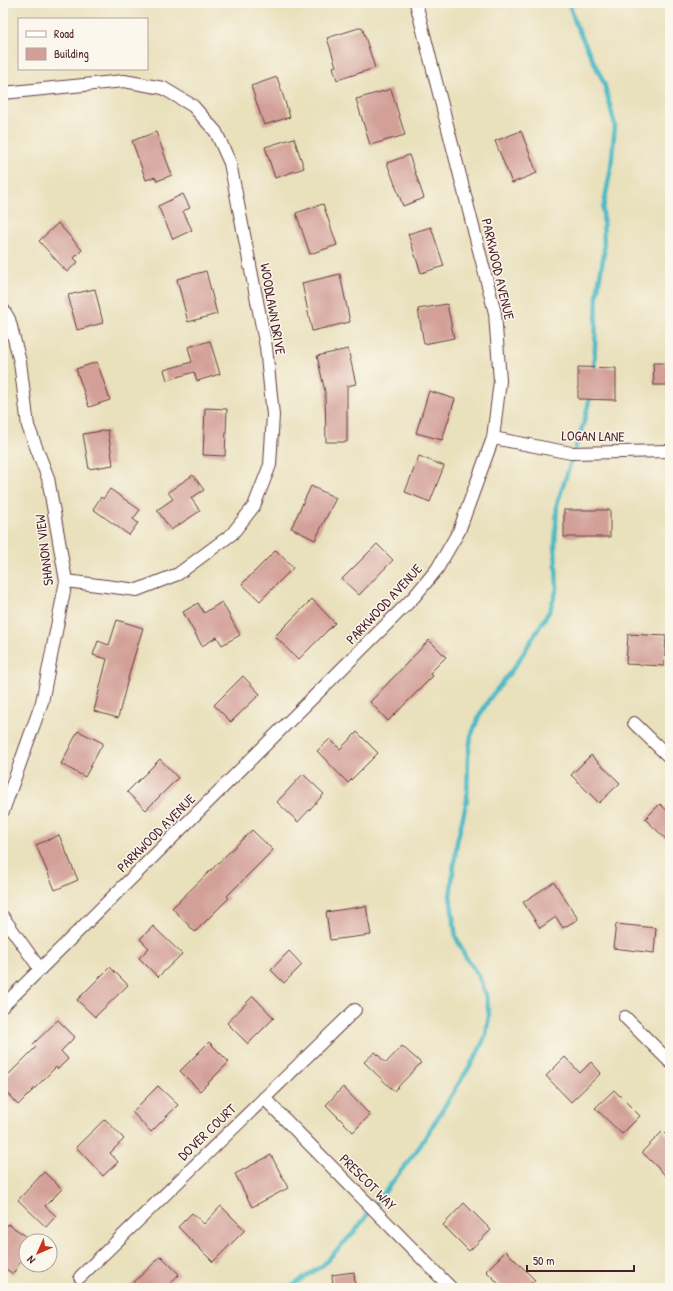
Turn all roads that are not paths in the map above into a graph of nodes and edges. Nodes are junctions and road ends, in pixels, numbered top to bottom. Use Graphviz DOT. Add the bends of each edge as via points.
graph roads {
  1 [pos="416,3"];
  2 [pos="3,93"];
  3 [pos="3,309"];
  4 [pos="493,438"];
  5 [pos="670,451"];
  6 [pos="66,581"];
  7 [pos="634,723"];
  8 [pos="670,758"];
  9 [pos="3,811"];
  10 [pos="3,917"];
  11 [pos="40,969"];
  12 [pos="3,1006"];
  13 [pos="355,1010"];
  14 [pos="625,1017"];
  15 [pos="670,1062"];
  16 [pos="264,1098"];
  17 [pos="80,1277"];
  18 [pos="451,1288"];
  1 -- 4 [label="street, PARKWOOD AVENUE" via="495,313 500,381"];
  2 -- 6 [label="street, WOODLAWN DRIVE" via="124,81 163,88 193,106 216,132 230,163 266,347 273,415 270,465 254,506 232,534 178,574 137,590"];
  3 -- 6 [label="street, SHANON VIEW" via="9,319 20,362 28,426 48,478"];
  4 -- 5 [label="street, LOGAN LANE" via="571,453"];
  4 -- 11 [label="street, PARKWOOD AVENUE" via="459,531 437,568 414,597"];
  6 -- 9 [label="street, SHANON VIEW" via="42,702"];
  7 -- 8 [label="street"];
  10 -- 11 [label="street"];
  11 -- 12 [label="street, PARKWOOD AVENUE"];
  13 -- 16 [label="street, DOVER COURT"];
  14 -- 15 [label="street"];
  16 -- 17 [label="street, DOVER COURT"];
  16 -- 18 [label="street, PRESCOT WAY"];
}
